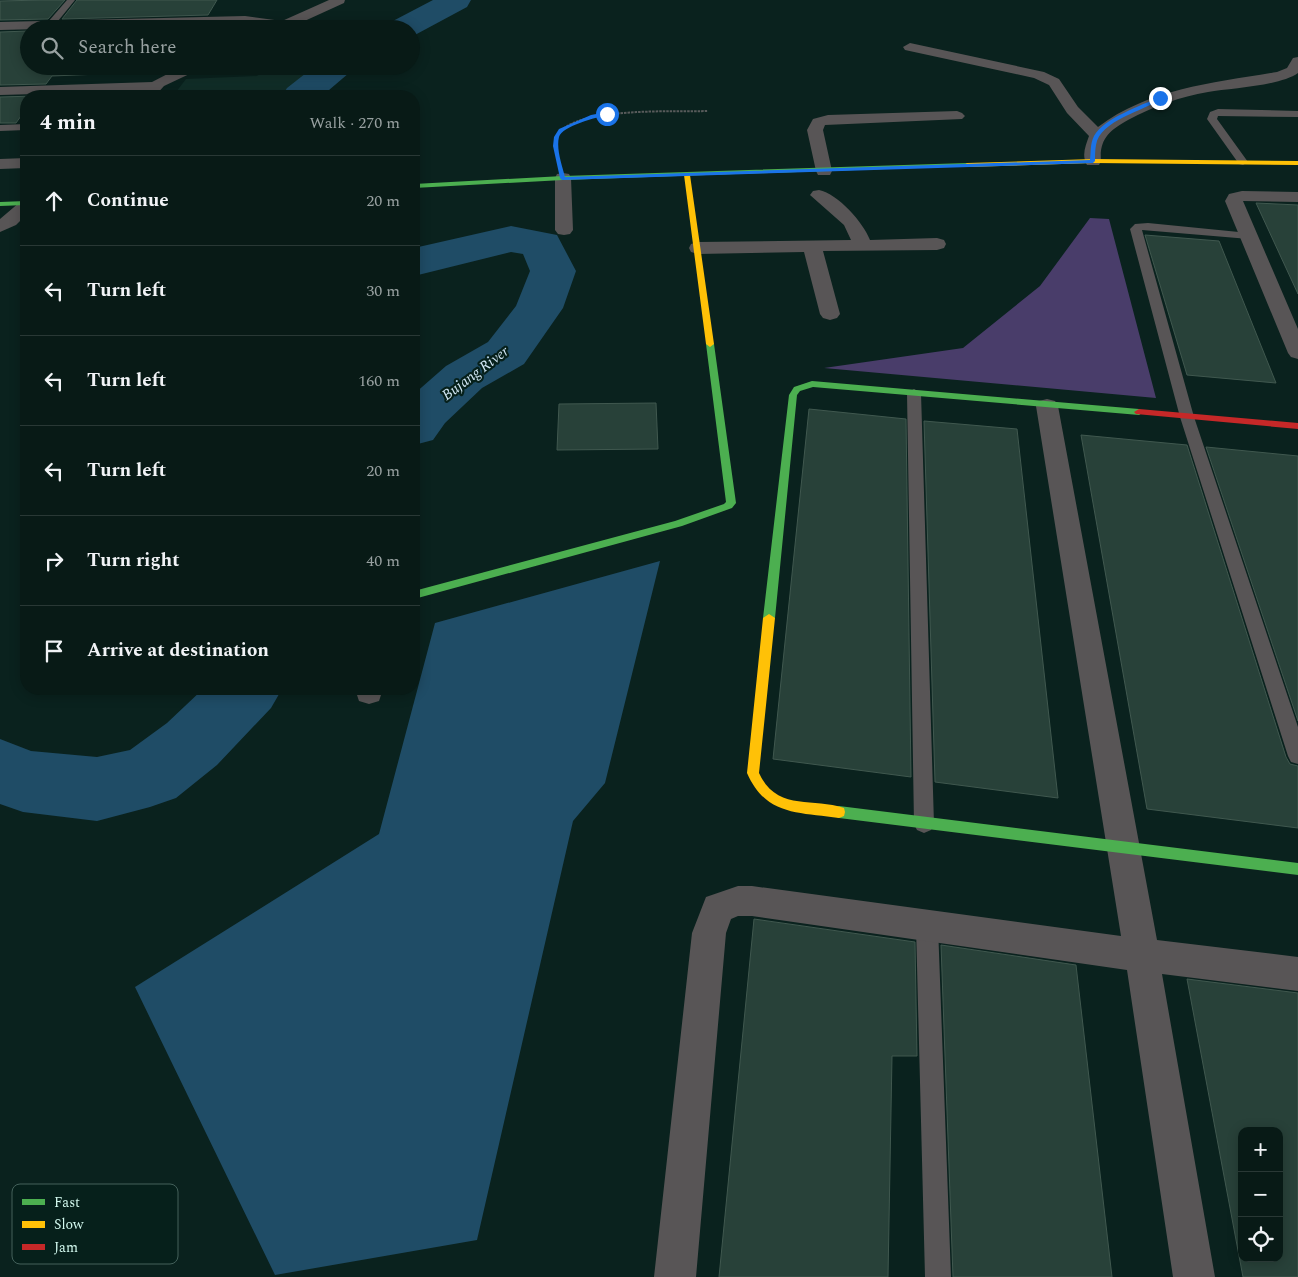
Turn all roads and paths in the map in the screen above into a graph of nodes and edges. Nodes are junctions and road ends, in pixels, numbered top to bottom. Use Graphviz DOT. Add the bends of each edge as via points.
graph roads {
  1 [pos="71,0"];
  2 [pos="339,0"];
  3 [pos="54,20"];
  4 [pos="296,20"];
  5 [pos="20,25"];
  6 [pos="0,26"];
  7 [pos="910,47"];
  8 [pos="1298,61"];
  9 [pos="179,75"];
  10 [pos="153,90"];
  11 [pos="0,91"];
  12 [pos="20,91"];
  13 [pos="708,111"];
  14 [pos="1298,114"];
  15 [pos="957,116"];
  16 [pos="20,127"];
  17 [pos="0,128"];
  18 [pos="1097,135"];
  19 [pos="1093,161"];
  20 [pos="1244,162"];
  21 [pos="20,163"];
  22 [pos="1298,163"];
  23 [pos="0,164"];
  24 [pos="824,171"];
  25 [pos="687,175"];
  26 [pos="562,178"];
  27 [pos="420,186"];
  28 [pos="819,196"];
  29 [pos="1298,198"];
  30 [pos="0,204"];
  31 [pos="20,204"];
  32 [pos="20,210"];
  33 [pos="0,227"];
  34 [pos="564,230"];
  35 [pos="1249,236"];
  36 [pos="862,244"];
  37 [pos="937,244"];
  38 [pos="812,246"];
  39 [pos="698,248"];
  40 [pos="830,314"];
  41 [pos="1298,353"];
  42 [pos="914,393"];
  43 [pos="1047,406"];
  44 [pos="1187,417"];
  45 [pos="1298,426"];
  46 [pos="420,593"];
  47 [pos="1298,756"];
  48 [pos="924,824"];
  49 [pos="1124,846"];
  50 [pos="1298,869"];
  51 [pos="927,926"];
  52 [pos="1141,955"];
  53 [pos="1298,974"];
  54 [pos="675,1277"];
  55 [pos="938,1277"];
  56 [pos="1194,1277"];
  1 -- 3 [label="lane"];
  2 -- 4 [label="street"];
  5 -- 6 [label="street"];
  7 -- 18 [label="street" via="1046,77 1054,82 1072,110"];
  8 -- 18 [label="street" via="1292,70 1280,76 1160,98 1113,121"];
  9 -- 10 [label="street"];
  11 -- 12 [label="street"];
  13 -- 26 [label="path" via="607,114 571,124 557,137 557,158"];
  14 -- 20 [label="lane" via="1213,114 1212,119"];
  15 -- 24 [label="street" via="823,121 815,130"];
  16 -- 17 [label="lane"];
  18 -- 19 [label="street"];
  19 -- 20 [label="street"];
  19 -- 24 [label="street"];
  20 -- 22 [label="street"];
  21 -- 23 [label="street"];
  24 -- 25 [label="street"];
  25 -- 26 [label="street"];
  25 -- 39 [label="street"];
  26 -- 27 [label="street"];
  26 -- 34 [label="street"];
  28 -- 36 [label="street" via="851,220"];
  29 -- 35 [label="street" via="1235,198 1235,206"];
  30 -- 31 [label="street"];
  32 -- 33 [label="street"];
  35 -- 41 [label="street"];
  35 -- 44 [label="lane" via="1148,226 1136,229"];
  36 -- 37 [label="street"];
  36 -- 38 [label="street"];
  38 -- 39 [label="street"];
  38 -- 40 [label="street"];
  39 -- 46 [label="street" via="731,503 678,524"];
  42 -- 43 [label="street"];
  42 -- 48 [label="lane"];
  42 -- 48 [label="street" via="812,384 797,389 793,395 753,772 757,788 766,797 783,804"];
  43 -- 44 [label="street"];
  43 -- 49 [label="street"];
  44 -- 45 [label="street"];
  44 -- 47 [label="lane"];
  48 -- 49 [label="street"];
  49 -- 50 [label="street"];
  49 -- 52 [label="street"];
  51 -- 52 [label="street"];
  51 -- 54 [label="street" via="752,901 738,901 718,908 709,933"];
  51 -- 55 [label="lane"];
  52 -- 53 [label="street"];
  52 -- 56 [label="street"];
}
